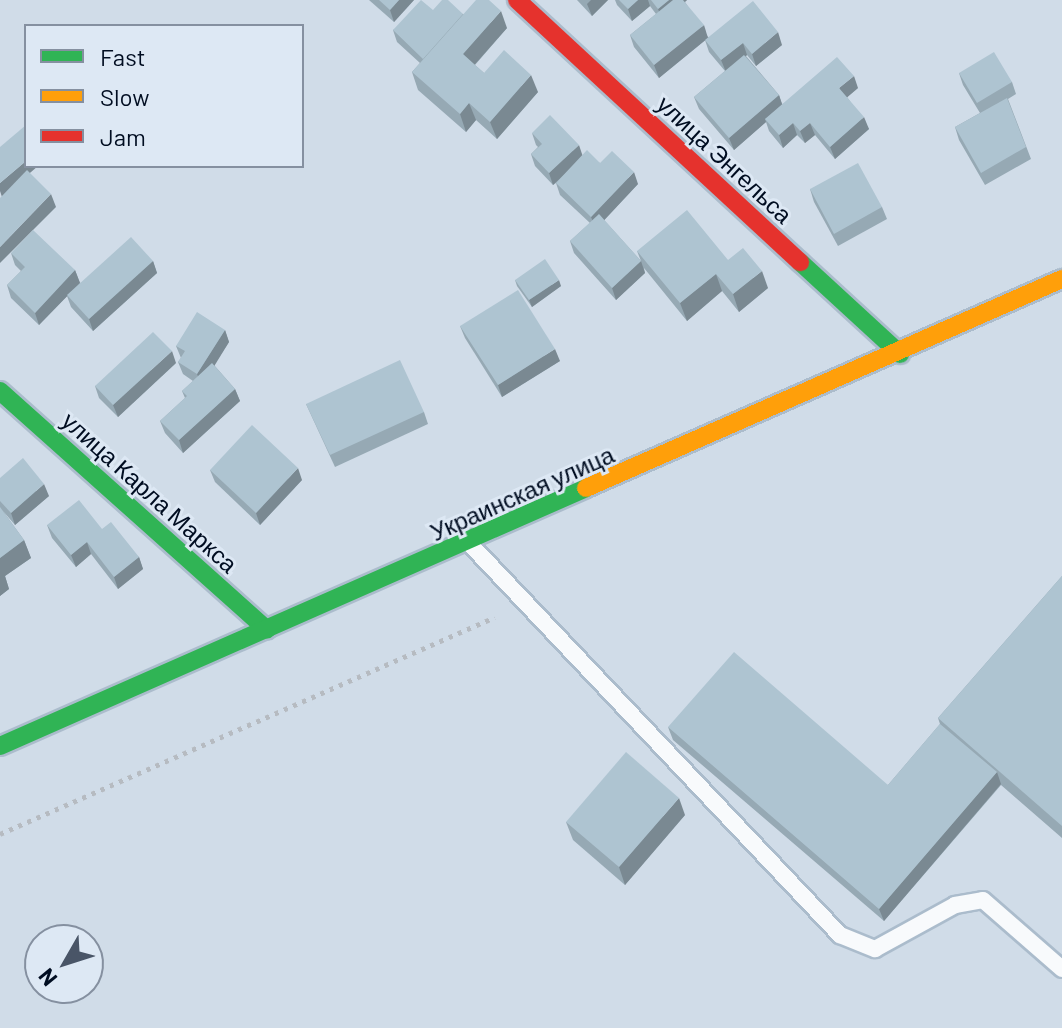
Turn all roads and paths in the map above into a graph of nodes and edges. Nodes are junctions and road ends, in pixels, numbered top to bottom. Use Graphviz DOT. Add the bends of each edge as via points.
graph roads {
  1 [pos="517,0"];
  2 [pos="1062,279"];
  3 [pos="900,354"];
  4 [pos="0,391"];
  5 [pos="468,542"];
  6 [pos="495,617"];
  7 [pos="267,630"];
  8 [pos="0,746"];
  9 [pos="0,834"];
  10 [pos="1062,969"];
  1 -- 3 [label="street, улица Энгельса"];
  2 -- 3 [label="street, Украинская улица"];
  3 -- 5 [label="street, Украинская улица"];
  4 -- 7 [label="street, улица Карла Маркса"];
  5 -- 7 [label="street, Украинская улица"];
  5 -- 10 [label="lane" via="840,935 875,949 955,905 983,900"];
  6 -- 9 [label="path"];
  7 -- 8 [label="street, Украинская улица"];
}
